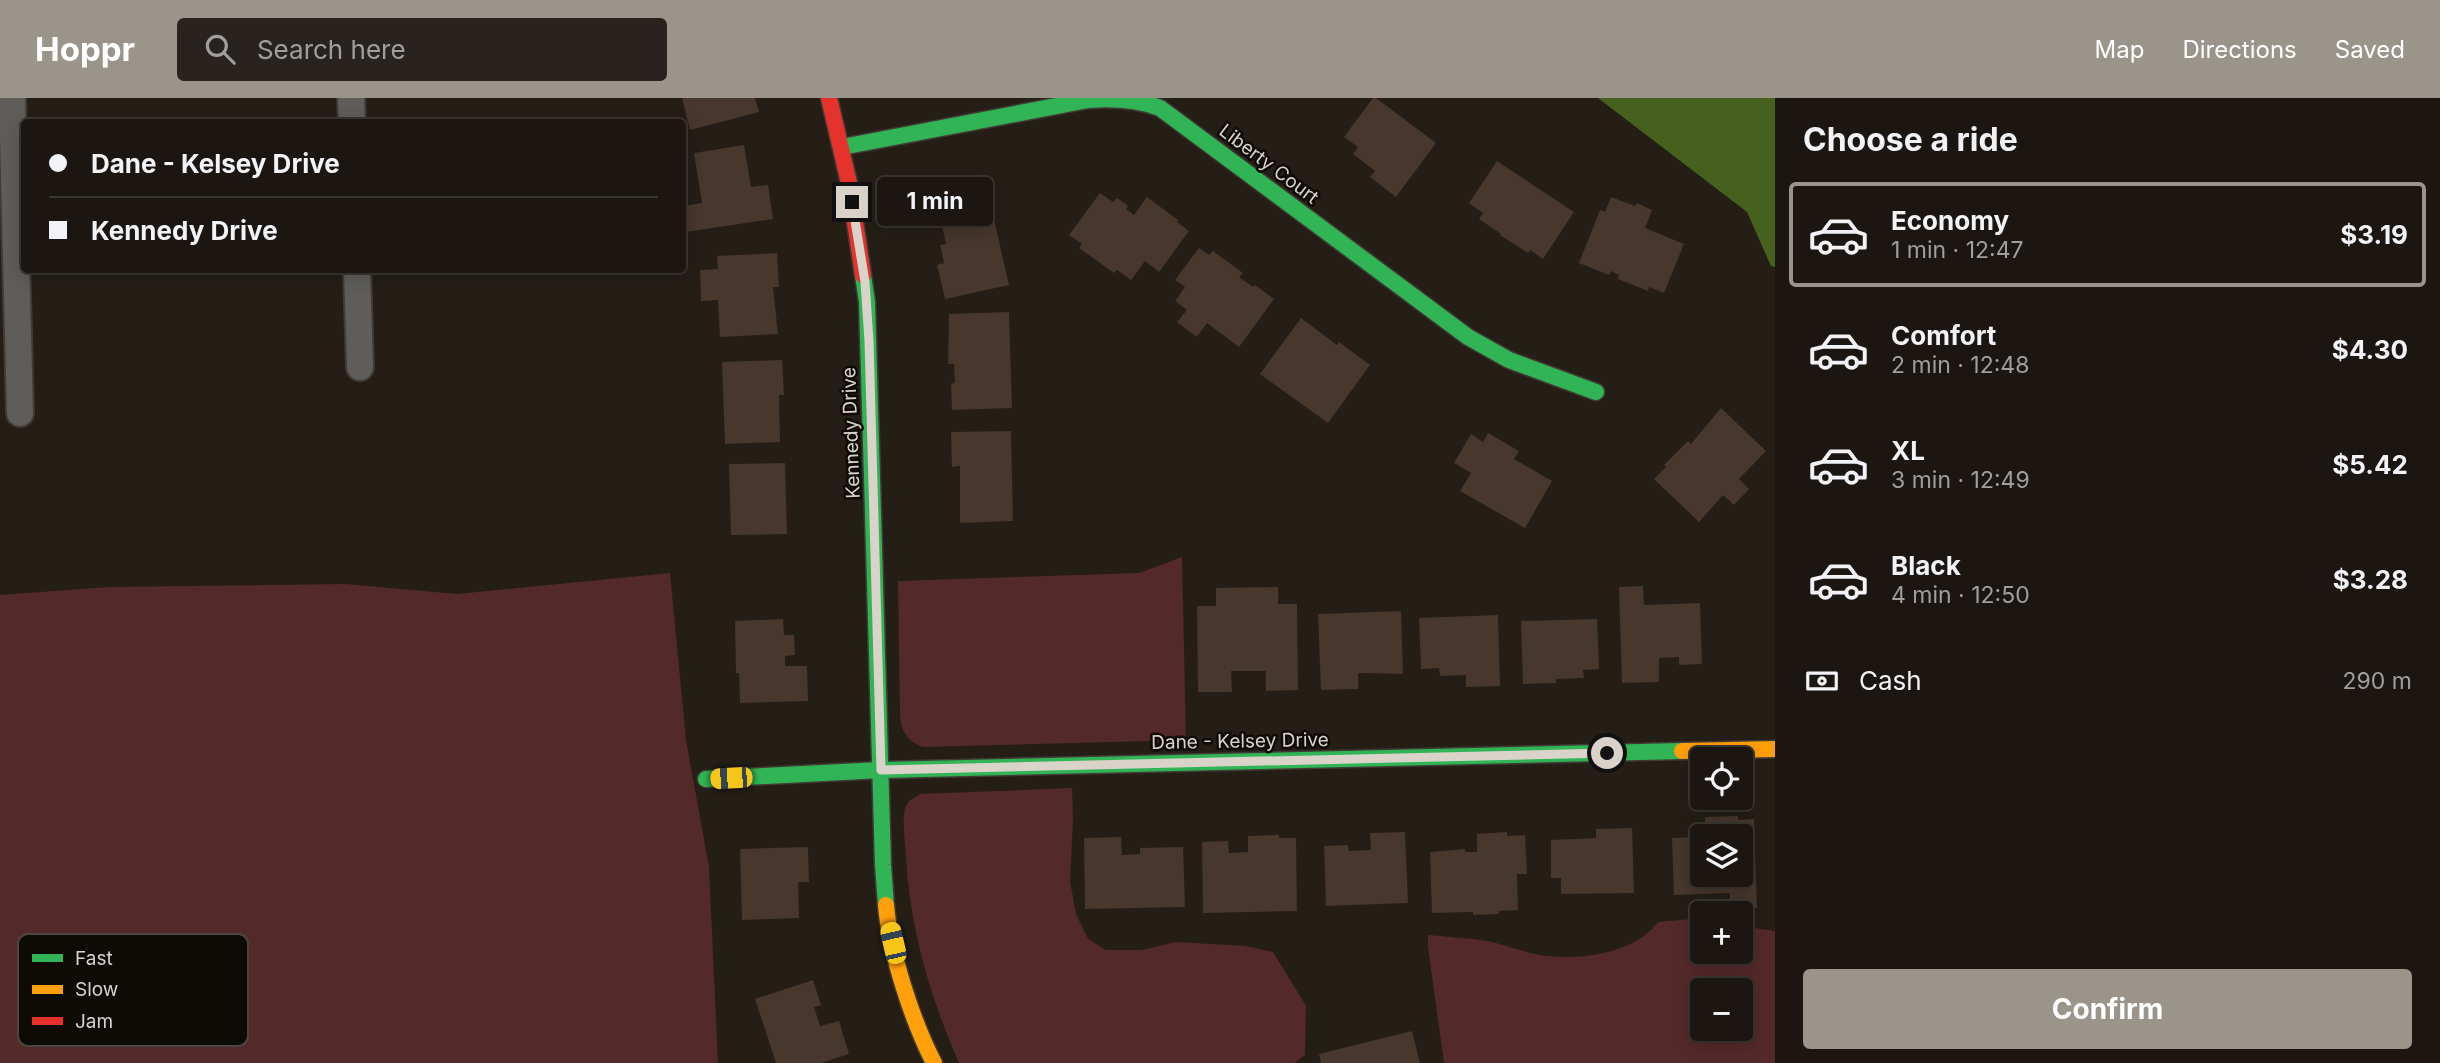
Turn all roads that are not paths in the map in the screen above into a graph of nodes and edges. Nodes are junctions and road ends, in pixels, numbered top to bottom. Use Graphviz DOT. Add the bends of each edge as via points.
graph roads {
  1 [pos="12,98"];
  2 [pos="351,98"];
  3 [pos="829,98"];
  4 [pos="1175,106"];
  5 [pos="352,119"];
  6 [pos="842,147"];
  7 [pos="356,273"];
  8 [pos="360,367"];
  9 [pos="1596,392"];
  10 [pos="20,413"];
  11 [pos="1775,749"];
  12 [pos="881,770"];
  13 [pos="706,779"];
  14 [pos="934,1063"];
  1 -- 10 [label="street"];
  2 -- 5 [label="street"];
  3 -- 6 [label="street, Kennedy Drive"];
  4 -- 6 [label="street, Liberty Court" via="1122,98 1088,100"];
  4 -- 9 [label="street, Liberty Court" via="1468,337 1509,360"];
  6 -- 12 [label="street, Kennedy Drive" via="867,302"];
  7 -- 8 [label="street"];
  11 -- 12 [label="street, Dane - Kelsey Drive"];
  12 -- 13 [label="street, Dane - Kelsey Drive"];
  12 -- 14 [label="street, Kennedy Drive" via="887,918 909,1000"];
}
